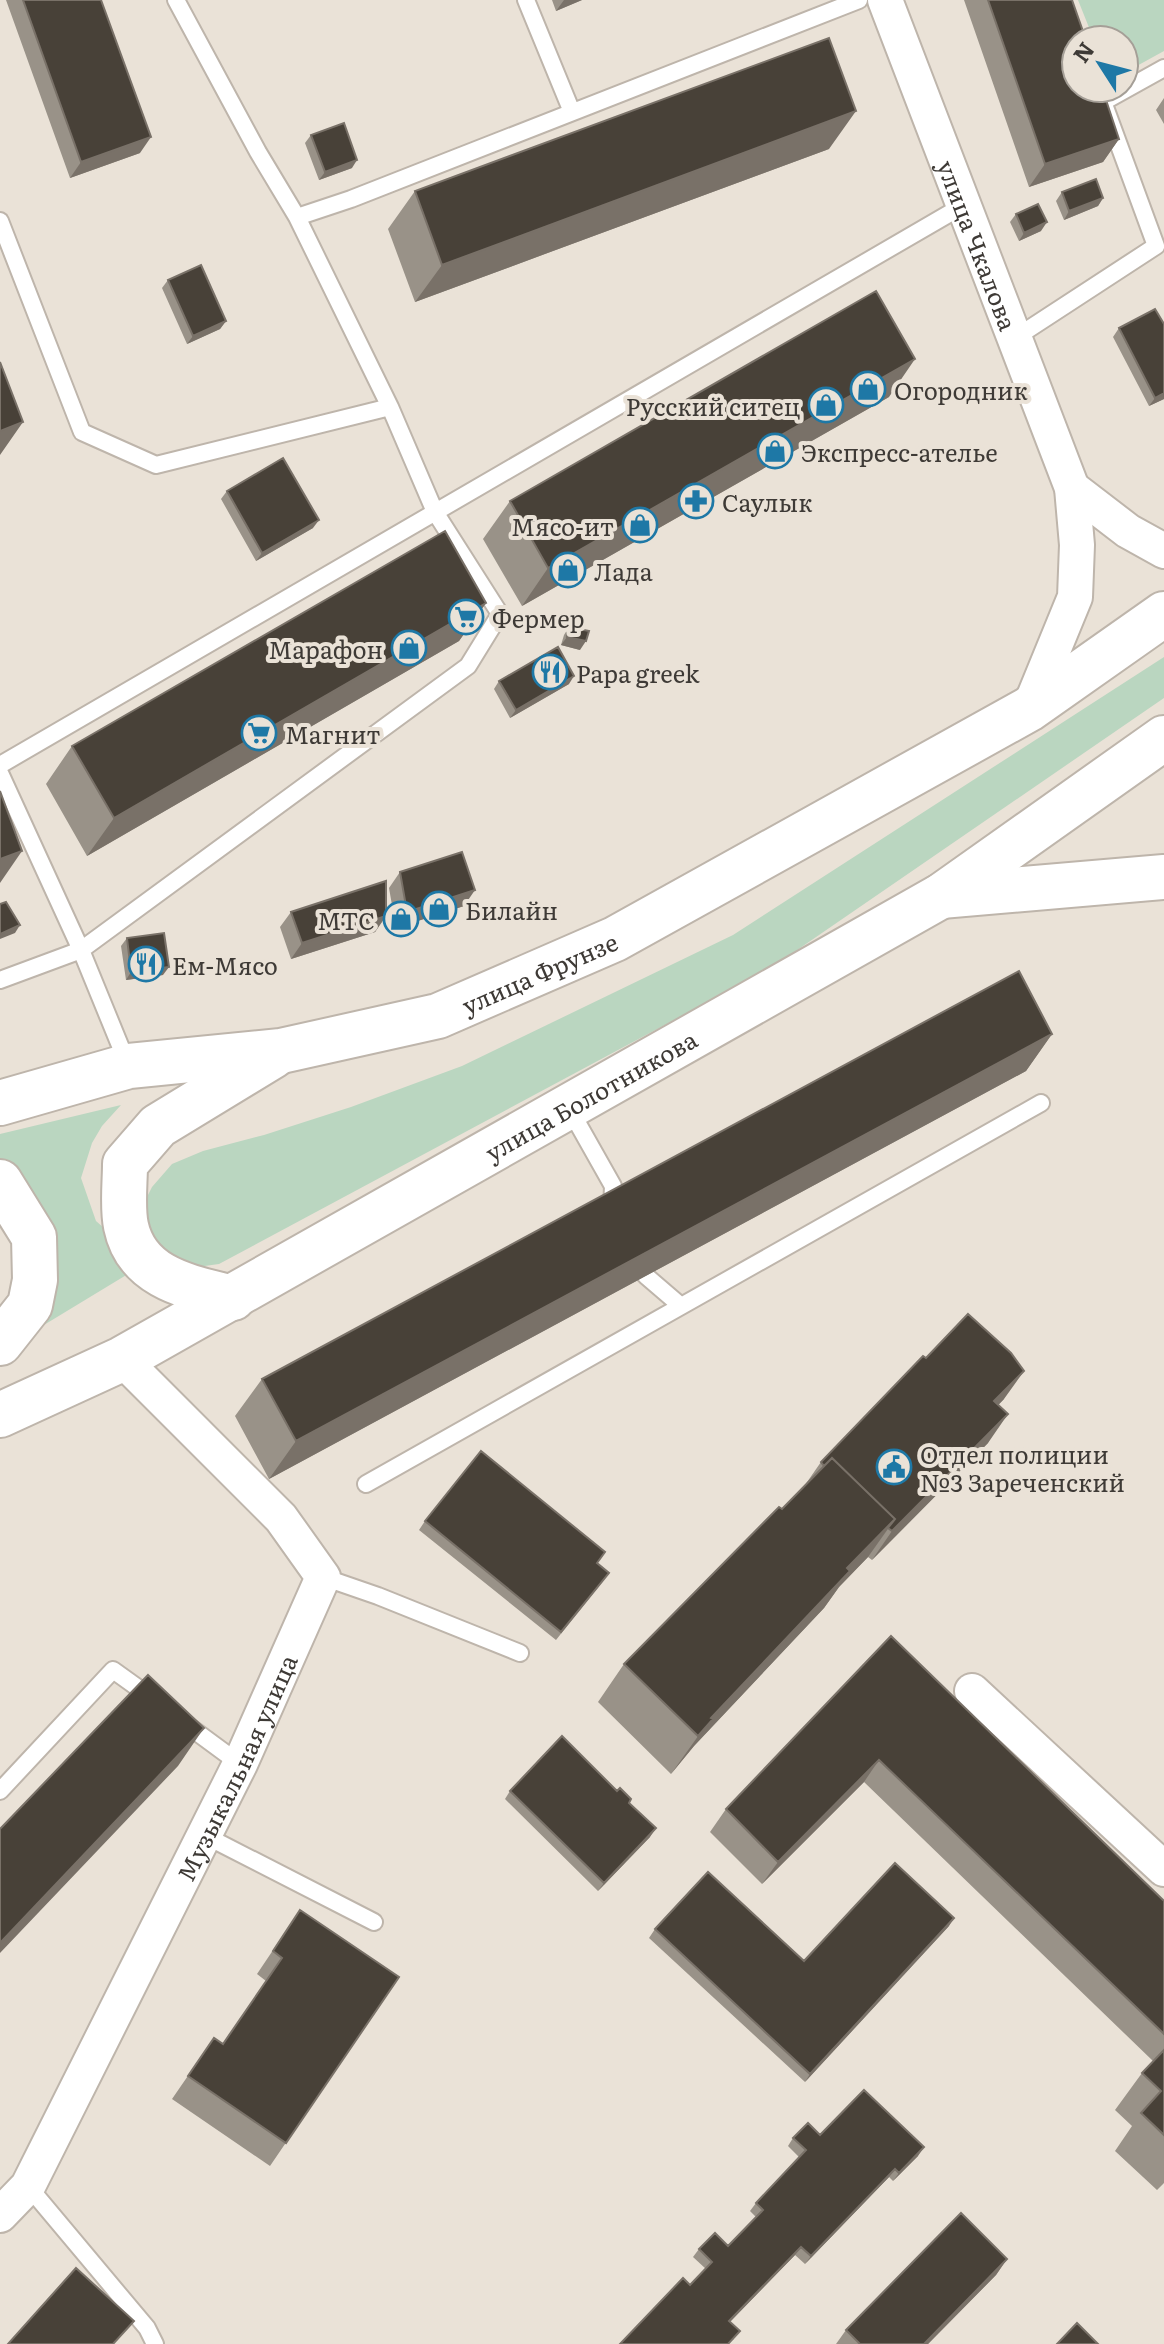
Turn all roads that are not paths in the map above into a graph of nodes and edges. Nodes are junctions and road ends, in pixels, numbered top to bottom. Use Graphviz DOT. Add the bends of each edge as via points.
graph roads {
  1 [pos="176,0"];
  2 [pos="526,0"];
  3 [pos="859,0"];
  4 [pos="885,0"];
  5 [pos="1164,68"];
  6 [pos="1140,78"];
  7 [pos="1105,104"];
  8 [pos="572,112"];
  9 [pos="964,205"];
  10 [pos="297,217"];
  11 [pos="0,221"];
  12 [pos="1160,245"];
  13 [pos="1015,338"];
  14 [pos="390,407"];
  15 [pos="1072,488"];
  16 [pos="435,512"];
  17 [pos="1164,551"];
  18 [pos="1164,614"];
  19 [pos="1029,709"];
  20 [pos="1163,739"];
  21 [pos="0,765"];
  22 [pos="0,773"];
  23 [pos="1164,877"];
  24 [pos="941,896"];
  25 [pos="81,950"];
  26 [pos="0,980"];
  27 [pos="281,1051"];
  28 [pos="129,1066"];
  29 [pos="0,1103"];
  30 [pos="1041,1103"];
  31 [pos="568,1107"];
  32 [pos="0,1182"];
  33 [pos="612,1213"];
  34 [pos="646,1276"];
  35 [pos="233,1298"];
  36 [pos="681,1306"];
  37 [pos="0,1343"];
  38 [pos="122,1359"];
  39 [pos="0,1415"];
  40 [pos="366,1484"];
  41 [pos="323,1577"];
  42 [pos="520,1653"];
  43 [pos="972,1691"];
  44 [pos="240,1764"];
  45 [pos="0,1791"];
  46 [pos="204,1835"];
  47 [pos="1164,1869"];
  48 [pos="374,1922"];
  49 [pos="28,2186"];
  50 [pos="0,2215"];
  51 [pos="155,2344"];
  1 -- 10 [label="lane"];
  2 -- 8 [label="lane"];
  3 -- 8 [label="lane"];
  4 -- 9 [label="street, улица Чкалова"];
  5 -- 6 [label="lane"];
  7 -- 12 [label="lane"];
  8 -- 10 [label="lane"];
  9 -- 13 [label="street, улица Чкалова"];
  9 -- 16 [label="lane"];
  10 -- 14 [label="lane"];
  11 -- 14 [label="lane" via="82,432 156,465"];
  12 -- 13 [label="lane"];
  13 -- 15 [label="street, улица Чкалова"];
  14 -- 16 [label="lane"];
  15 -- 17 [label="street"];
  15 -- 19 [label="street, улица Чкалова" via="1075,597"];
  16 -- 21 [label="lane"];
  16 -- 25 [label="lane" via="500,614 468,666"];
  18 -- 19 [label="main road, улица Фрунзе"];
  19 -- 27 [label="main road, улица Фрунзе" via="615,939 438,1016"];
  20 -- 24 [label="main road, улица Болотникова"];
  22 -- 25 [label="lane"];
  23 -- 24 [label="main road"];
  24 -- 31 [label="main road, улица Болотникова"];
  25 -- 26 [label="lane"];
  25 -- 28 [label="lane"];
  27 -- 28 [label="main road, улица Фрунзе"];
  27 -- 35 [label="main road" via="158,1126 125,1164 126,1226 138,1253 154,1272 180,1285"];
  28 -- 29 [label="main road, улица Фрунзе"];
  30 -- 36 [label="lane"];
  31 -- 33 [label="lane" via="613,1186"];
  31 -- 35 [label="main road, улица Болотникова"];
  32 -- 37 [label="main road" via="34,1237 35,1280 30,1305"];
  34 -- 36 [label="lane"];
  35 -- 38 [label="main road, улица Болотникова"];
  36 -- 40 [label="lane"];
  38 -- 39 [label="main road, улица Болотникова"];
  38 -- 41 [label="street" via="281,1518"];
  41 -- 42 [label="lane"];
  41 -- 44 [label="street, Музыкальная улица"];
  43 -- 47 [label="street"];
  44 -- 45 [label="lane" via="113,1670"];
  44 -- 46 [label="street, Музыкальная улица"];
  46 -- 48 [label="lane"];
  46 -- 49 [label="street, Музыкальная улица"];
  49 -- 50 [label="street, Музыкальная улица"];
  49 -- 51 [label="lane"];
}
